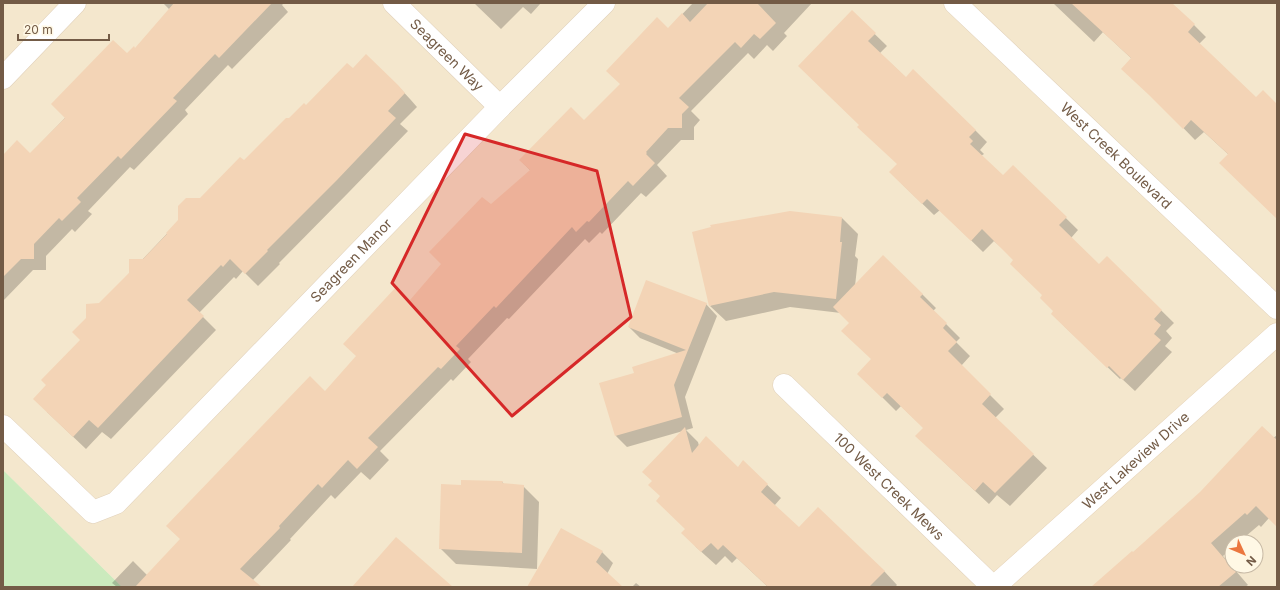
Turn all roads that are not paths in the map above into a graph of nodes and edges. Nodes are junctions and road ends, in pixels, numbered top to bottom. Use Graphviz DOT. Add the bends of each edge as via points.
graph roads {
  1 [pos="75,3"];
  2 [pos="394,3"];
  3 [pos="604,3"];
  4 [pos="955,3"];
  5 [pos="3,78"];
  6 [pos="500,107"];
  7 [pos="1277,308"];
  8 [pos="1277,334"];
  9 [pos="784,385"];
  10 [pos="3,426"];
  11 [pos="994,587"];
  1 -- 5 [label="street"];
  2 -- 6 [label="street, Seagreen Way"];
  3 -- 6 [label="street, Seagreen Manor"];
  4 -- 7 [label="street, West Creek Boulevard"];
  6 -- 10 [label="street, Seagreen Manor" via="116,502 93,512"];
  8 -- 11 [label="street, West Lakeview Drive"];
  9 -- 11 [label="street, 100 West Creek Mews"];
}
